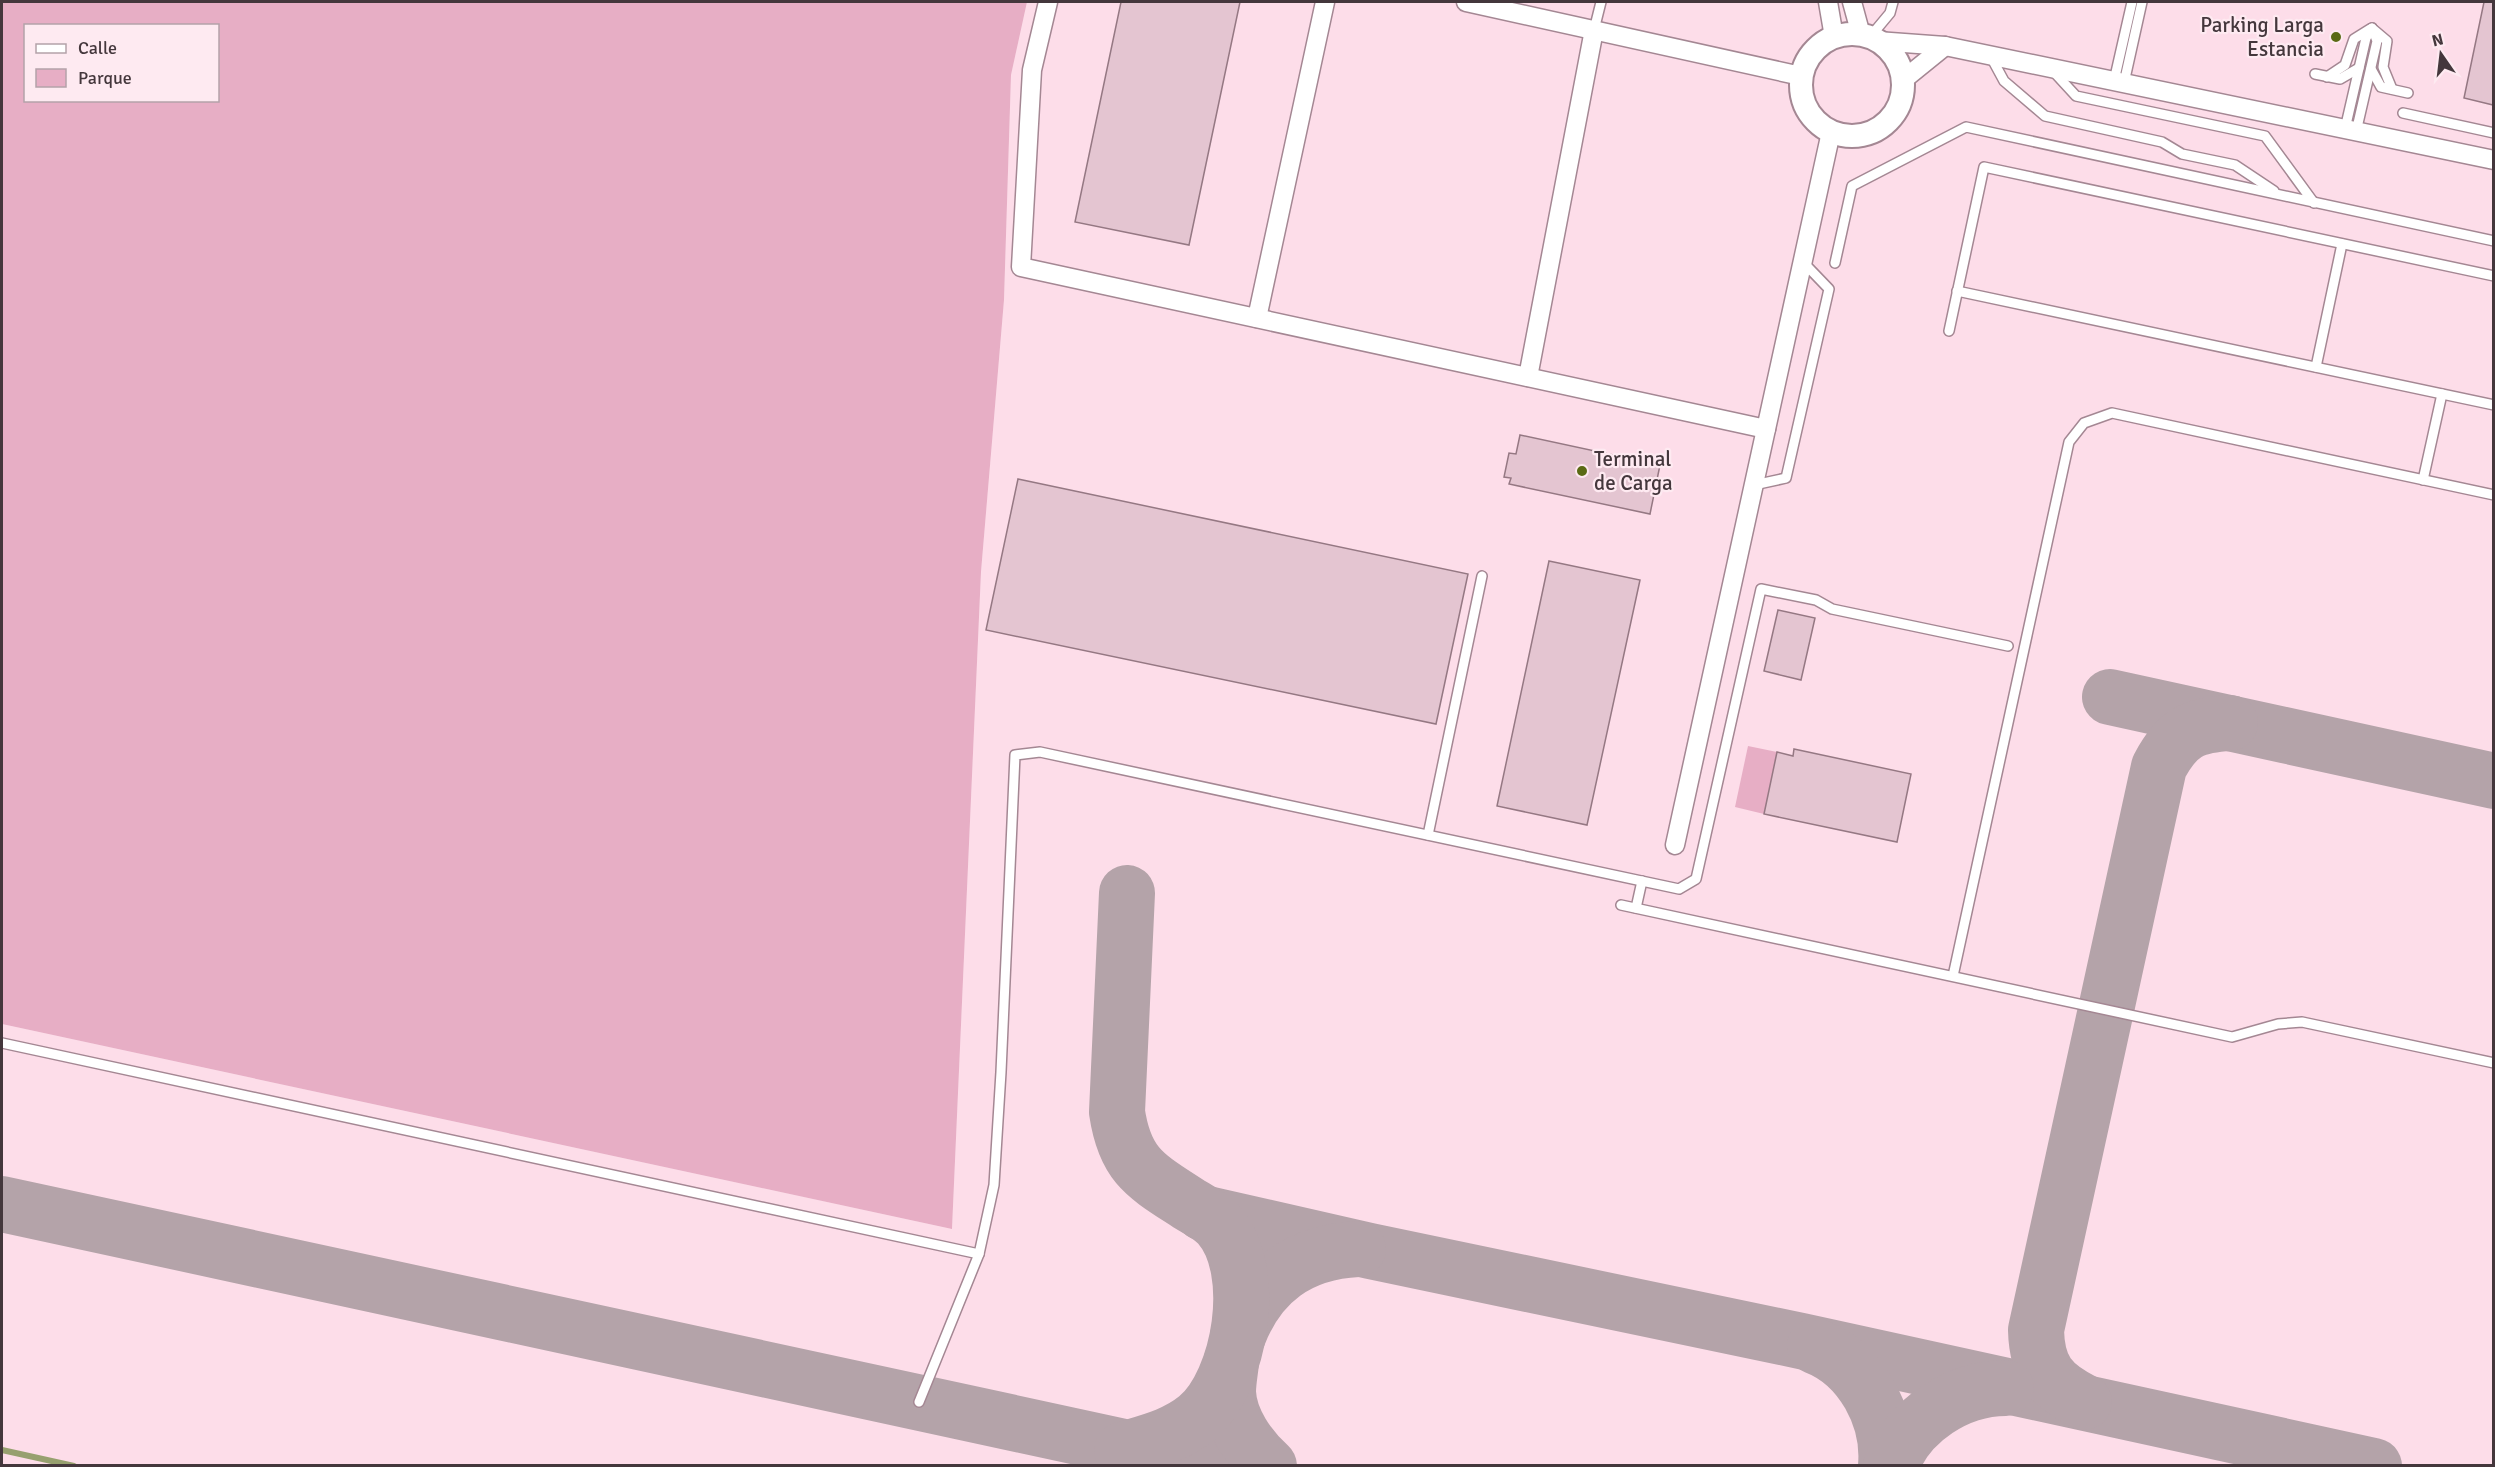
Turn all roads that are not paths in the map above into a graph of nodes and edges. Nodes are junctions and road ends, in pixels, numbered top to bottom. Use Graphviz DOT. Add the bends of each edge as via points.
graph roads {
  1 [pos="1048,2"];
  2 [pos="1325,2"];
  3 [pos="1466,2"];
  4 [pos="1601,2"];
  5 [pos="1828,2"];
  6 [pos="1852,2"];
  7 [pos="1893,2"];
  8 [pos="2132,2"];
  9 [pos="2142,2"];
  10 [pos="2372,28"];
  11 [pos="1594,30"];
  12 [pos="1834,37"];
  13 [pos="1870,38"];
  14 [pos="1945,46"];
  15 [pos="1990,55"];
  16 [pos="2050,68"];
  17 [pos="2359,68"];
  18 [pos="2371,69"];
  19 [pos="2315,74"];
  20 [pos="1801,76"];
  21 [pos="2328,77"];
  22 [pos="1903,80"];
  23 [pos="2119,82"];
  24 [pos="2392,89"];
  25 [pos="2408,93"];
  26 [pos="2403,113"];
  27 [pos="2351,131"];
  28 [pos="1831,132"];
  29 [pos="2493,133"];
  30 [pos="2493,160"];
  31 [pos="2278,195"];
  32 [pos="2314,203"];
  33 [pos="2493,241"];
  34 [pos="2342,244"];
  35 [pos="1803,261"];
  36 [pos="1835,263"];
  37 [pos="2493,276"];
  38 [pos="1958,291"];
  39 [pos="1257,318"];
  40 [pos="1949,331"];
  41 [pos="2316,367"];
  42 [pos="1528,377"];
  43 [pos="2442,394"];
  44 [pos="2493,405"];
  45 [pos="1766,429"];
  46 [pos="2423,480"];
  47 [pos="1754,485"];
  48 [pos="2493,495"];
  49 [pos="1482,576"];
  50 [pos="2008,646"];
  51 [pos="1428,835"];
  52 [pos="1675,845"];
  53 [pos="1642,881"];
  54 [pos="1621,905"];
  55 [pos="1636,908"];
  56 [pos="1953,976"];
  57 [pos="2,1043"];
  58 [pos="2493,1064"];
  59 [pos="979,1254"];
  60 [pos="920,1402"];
  1 -- 39 [label="street" via="1032,70 1021,267"];
  2 -- 39 [label="street"];
  3 -- 11 [label="street"];
  4 -- 11 [label="lane"];
  5 -- 12 [label="street"];
  6 -- 13 [label="street"];
  7 -- 13 [label="lane" via="1890,13"];
  8 -- 23 [label="lane"];
  9 -- 23 [label="lane"];
  10 -- 17 [label="lane"];
  10 -- 18 [label="lane" via="2377,40"];
  10 -- 21 [label="lane" via="2354,39 2345,65"];
  10 -- 24 [label="lane" via="2387,41 2383,67"];
  11 -- 20 [label="street"];
  11 -- 42 [label="street"];
  12 -- 13 [label="street" via="1847,34"];
  12 -- 20 [label="street" via="1813,52"];
  13 -- 14 [label="street"];
  13 -- 22 [label="street" via="1894,58"];
  14 -- 15 [label="street"];
  14 -- 22 [label="street"];
  15 -- 16 [label="street"];
  15 -- 31 [label="lane" via="2004,81 2045,116 2162,142 2182,154 2235,165"];
  16 -- 23 [label="street"];
  16 -- 32 [label="lane" via="2076,96 2265,136"];
  17 -- 21 [label="lane" via="2340,79"];
  17 -- 27 [label="lane"];
  18 -- 24 [label="lane" via="2381,87"];
  18 -- 27 [label="lane"];
  19 -- 21 [label="lane"];
  20 -- 28 [label="street" via="1806,109 1816,123"];
  22 -- 28 [label="street" via="1902,98 1882,127 1866,135 1848,137"];
  23 -- 27 [label="street"];
  24 -- 25 [label="lane"];
  26 -- 29 [label="lane"];
  27 -- 30 [label="street"];
  28 -- 35 [label="street"];
  31 -- 32 [label="lane"];
  31 -- 36 [label="lane" via="1966,128 1852,186"];
  32 -- 33 [label="lane"];
  34 -- 37 [label="lane"];
  34 -- 38 [label="lane" via="1984,167"];
  34 -- 41 [label="lane"];
  35 -- 45 [label="street"];
  35 -- 47 [label="lane" via="1829,289 1786,478"];
  38 -- 40 [label="lane"];
  38 -- 41 [label="lane"];
  39 -- 42 [label="street"];
  41 -- 43 [label="lane"];
  42 -- 45 [label="street"];
  43 -- 44 [label="lane"];
  43 -- 46 [label="lane"];
  45 -- 47 [label="street"];
  46 -- 48 [label="lane"];
  46 -- 56 [label="lane" via="2112,413 2084,423 2069,442"];
  47 -- 52 [label="street"];
  49 -- 51 [label="lane"];
  50 -- 53 [label="lane" via="1832,609 1816,600 1761,589 1696,879 1679,889"];
  51 -- 53 [label="lane"];
  51 -- 59 [label="lane" via="1040,752 1015,755 994,1185"];
  53 -- 55 [label="lane"];
  54 -- 55 [label="lane"];
  55 -- 56 [label="lane"];
  56 -- 58 [label="lane" via="2232,1037 2278,1024 2302,1022"];
  57 -- 59 [label="lane"];
  59 -- 60 [label="lane"];
}
